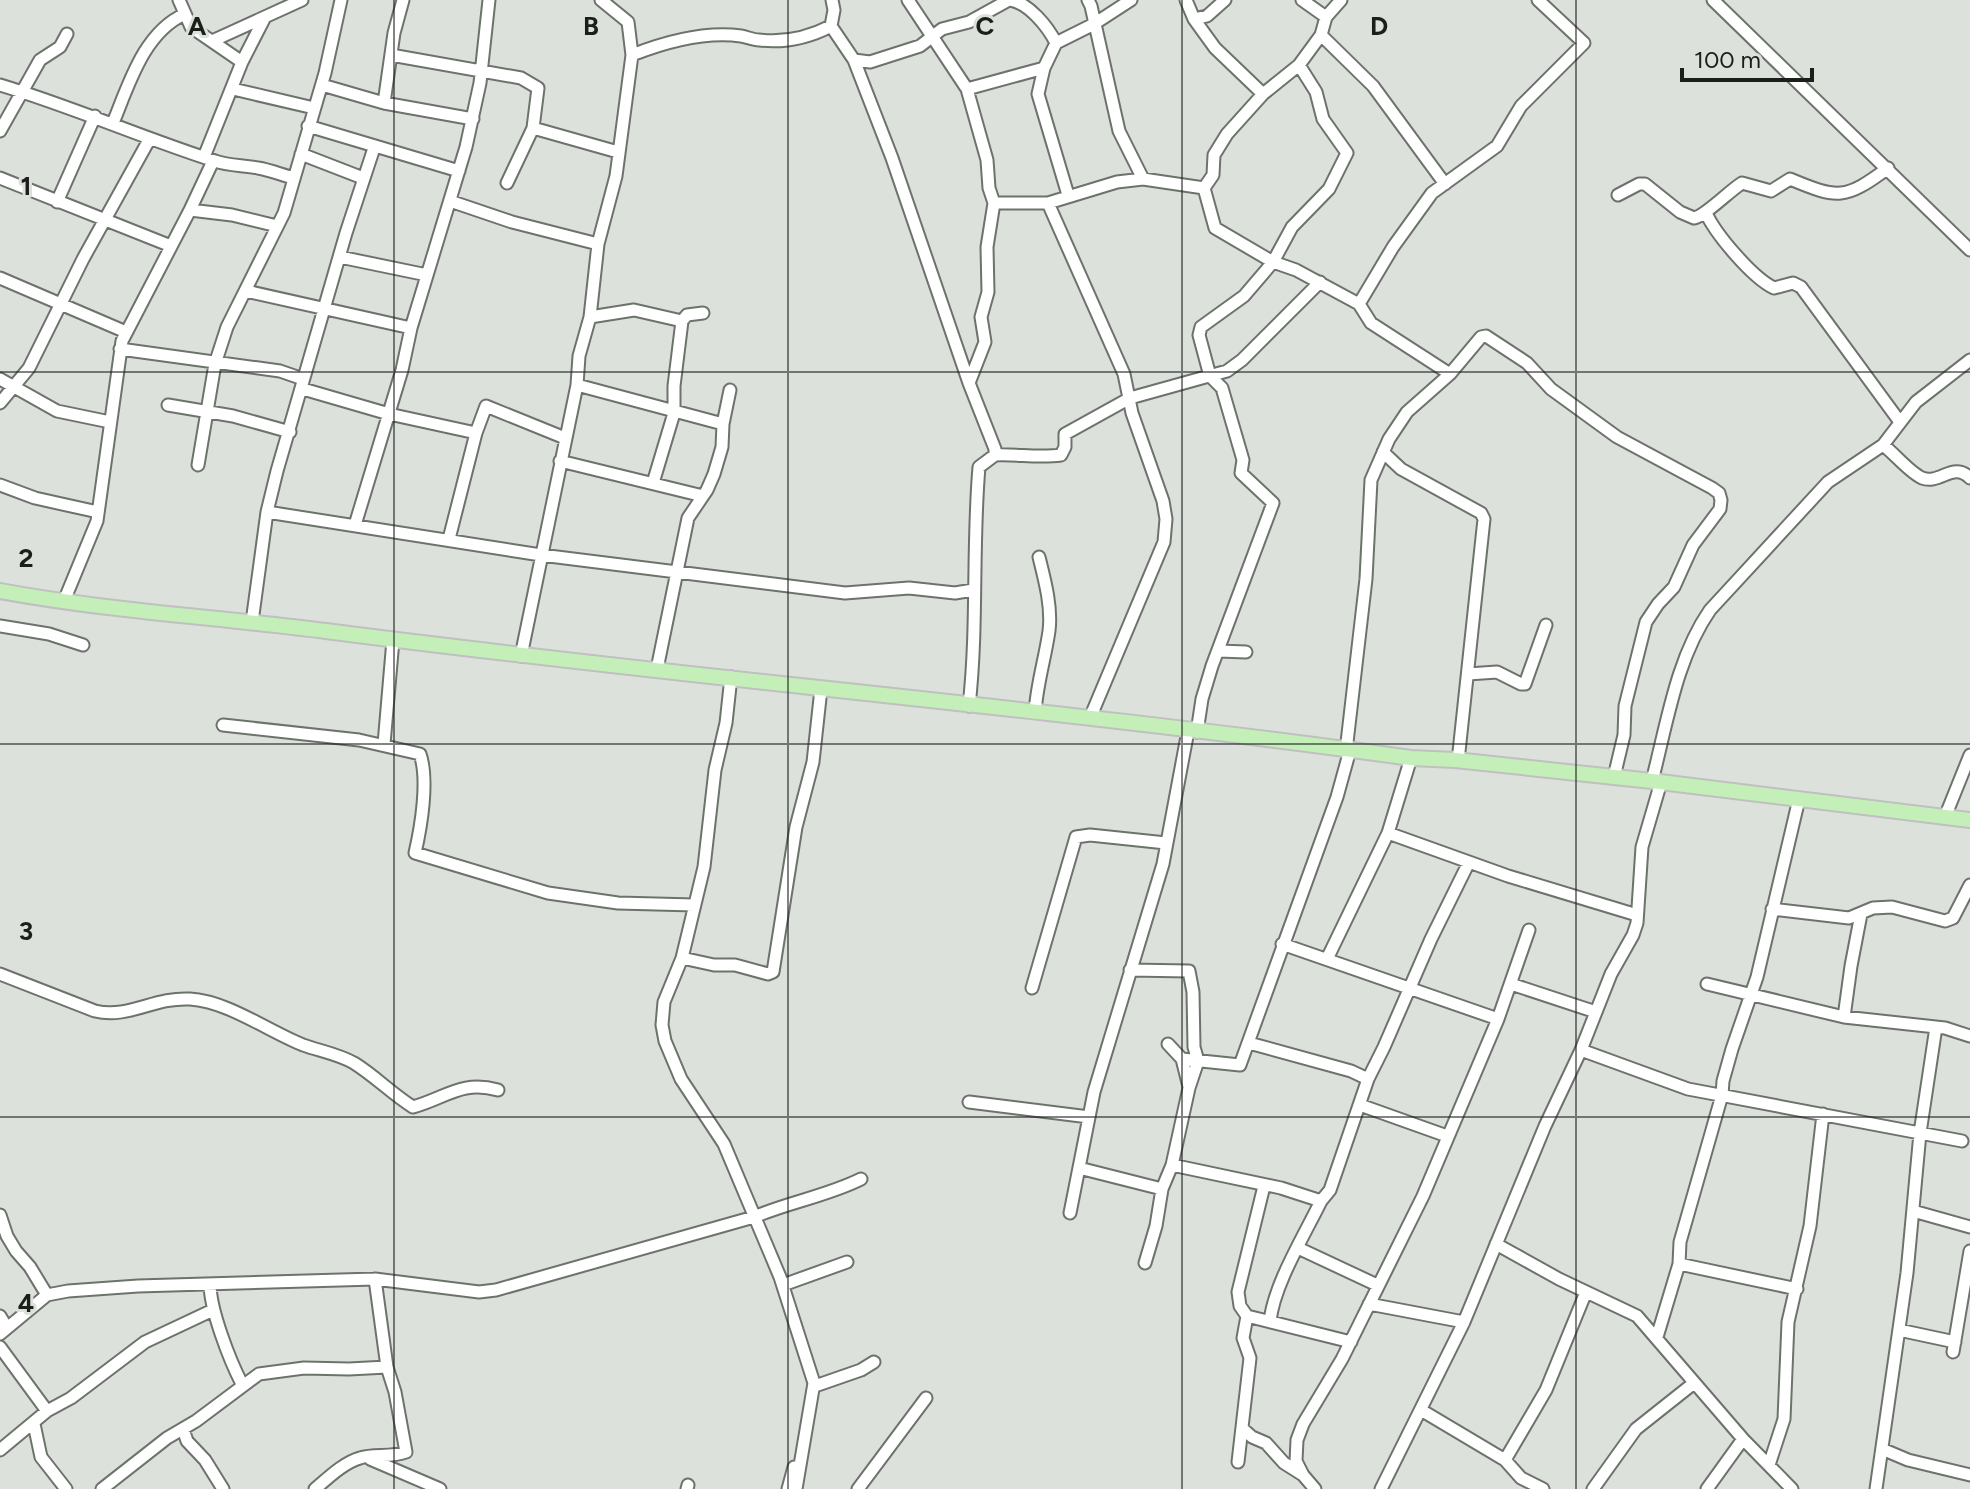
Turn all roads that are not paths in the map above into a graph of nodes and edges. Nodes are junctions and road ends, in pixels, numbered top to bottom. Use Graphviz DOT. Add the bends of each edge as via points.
graph roads {
  1 [pos="179,0"];
  2 [pos="302,0"];
  3 [pos="341,0"];
  4 [pos="403,0"];
  5 [pos="489,0"];
  6 [pos="601,0"];
  7 [pos="832,0"];
  8 [pos="908,0"];
  9 [pos="1010,0"];
  10 [pos="1088,0"];
  11 [pos="1131,0"];
  12 [pos="1186,0"];
  13 [pos="1225,0"];
  14 [pos="1302,0"];
  15 [pos="1341,0"];
  16 [pos="1538,0"];
  17 [pos="1713,0"];
  18 [pos="285,3"];
  19 [pos="185,14"];
  20 [pos="1326,17"];
  21 [pos="264,19"];
  22 [pos="1194,19"];
  23 [pos="1094,24"];
  24 [pos="831,26"];
  25 [pos="67,34"];
  26 [pos="1321,35"];
  27 [pos="932,37"];
  28 [pos="212,41"];
  29 [pos="1056,43"];
  30 [pos="391,55"];
  31 [pos="632,55"];
  32 [pos="854,60"];
  33 [pos="242,62"];
  34 [pos="1299,65"];
  35 [pos="1044,68"];
  36 [pos="481,69"];
  37 [pos="0,85"];
  38 [pos="322,85"];
  39 [pos="233,89"];
  40 [pos="967,89"];
  41 [pos="22,92"];
  42 [pos="1263,94"];
  43 [pos="384,103"];
  44 [pos="314,108"];
  45 [pos="95,116"];
  46 [pos="473,119"];
  47 [pos="113,123"];
  48 [pos="308,126"];
  49 [pos="533,128"];
  50 [pos="0,131"];
  51 [pos="149,140"];
  52 [pos="374,148"];
  53 [pos="618,152"];
  54 [pos="301,154"];
  55 [pos="208,159"];
  56 [pos="1888,168"];
  57 [pos="459,171"];
  58 [pos="0,178"];
  59 [pos="294,178"];
  60 [pos="363,178"];
  61 [pos="1143,179"];
  62 [pos="507,183"];
  63 [pos="1445,184"];
  64 [pos="1204,188"];
  65 [pos="1068,195"];
  66 [pos="1618,195"];
  67 [pos="450,201"];
  68 [pos="57,202"];
  69 [pos="994,203"];
  70 [pos="1048,203"];
  71 [pos="190,210"];
  72 [pos="1706,213"];
  73 [pos="103,221"];
  74 [pos="277,226"];
  75 [pos="598,244"];
  76 [pos="171,246"];
  77 [pos="1970,250"];
  78 [pos="340,257"];
  79 [pos="1273,262"];
  80 [pos="427,275"];
  81 [pos="0,278"];
  82 [pos="1320,282"];
  83 [pos="246,291"];
  84 [pos="63,303"];
  85 [pos="1359,304"];
  86 [pos="324,308"];
  87 [pos="703,313"];
  88 [pos="590,317"];
  89 [pos="682,321"];
  90 [pos="411,328"];
  91 [pos="126,332"];
  92 [pos="120,349"];
  93 [pos="1970,360"];
  94 [pos="215,364"];
  95 [pos="1450,374"];
  96 [pos="1210,376"];
  97 [pos="0,379"];
  98 [pos="969,383"];
  99 [pos="303,384"];
  100 [pos="577,385"];
  101 [pos="16,386"];
  102 [pos="730,390"];
  103 [pos="1130,398"];
  104 [pos="0,403"];
  105 [pos="168,405"];
  106 [pos="207,413"];
  107 [pos="674,413"];
  108 [pos="389,414"];
  109 [pos="110,422"];
  110 [pos="1900,422"];
  111 [pos="723,424"];
  112 [pos="290,432"];
  113 [pos="476,433"];
  114 [pos="565,438"];
  115 [pos="1883,445"];
  116 [pos="1383,452"];
  117 [pos="995,455"];
  118 [pos="560,461"];
  119 [pos="198,465"];
  120 [pos="1970,478"];
  121 [pos="653,483"];
  122 [pos="0,485"];
  123 [pos="703,496"];
  124 [pos="98,512"];
  125 [pos="267,512"];
  126 [pos="355,525"];
  127 [pos="449,539"];
  128 [pos="541,555"];
  129 [pos="1039,557"];
  130 [pos="674,573"];
  131 [pos="973,590"];
  132 [pos="0,591"];
  133 [pos="64,601"];
  134 [pos="252,622"];
  135 [pos="1546,625"];
  136 [pos="0,626"];
  137 [pos="393,640"];
  138 [pos="83,645"];
  139 [pos="1219,651"];
  140 [pos="1246,652"];
  141 [pos="521,656"];
  142 [pos="657,669"];
  143 [pos="1468,674"];
  144 [pos="731,677"];
  145 [pos="821,689"];
  146 [pos="969,706"];
  147 [pos="1035,712"];
  148 [pos="1090,718"];
  149 [pos="223,725"];
  150 [pos="1192,731"];
  151 [pos="384,744"];
  152 [pos="1348,750"];
  153 [pos="1970,755"];
  154 [pos="1411,758"];
  155 [pos="1458,761"];
  156 [pos="1614,777"];
  157 [pos="1656,782"];
  158 [pos="1799,799"];
  159 [pos="1945,817"];
  160 [pos="1970,820"];
  161 [pos="1388,833"];
  162 [pos="1166,843"];
  163 [pos="1469,862"];
  164 [pos="1970,887"];
  165 [pos="694,905"];
  166 [pos="1772,909"];
  167 [pos="1861,914"];
  168 [pos="1637,915"];
  169 [pos="1529,930"];
  170 [pos="1282,944"];
  171 [pos="682,958"];
  172 [pos="1327,959"];
  173 [pos="1130,970"];
  174 [pos="0,974"];
  175 [pos="1511,984"];
  176 [pos="1707,984"];
  177 [pos="1032,988"];
  178 [pos="1408,989"];
  179 [pos="1749,995"];
  180 [pos="1596,1012"];
  181 [pos="1844,1017"];
  182 [pos="1498,1019"];
  183 [pos="1936,1027"];
  184 [pos="1970,1036"];
  185 [pos="1249,1043"];
  186 [pos="1168,1044"];
  187 [pos="1581,1050"];
  188 [pos="1182,1059"];
  189 [pos="1198,1061"];
  190 [pos="1368,1079"];
  191 [pos="1189,1088"];
  192 [pos="498,1090"];
  193 [pos="1722,1095"];
  194 [pos="969,1102"];
  195 [pos="1360,1105"];
  196 [pos="1823,1114"];
  197 [pos="1089,1117"];
  198 [pos="1920,1133"];
  199 [pos="1447,1136"];
  200 [pos="1962,1141"];
  201 [pos="1172,1165"];
  202 [pos="1079,1168"];
  203 [pos="861,1179"];
  204 [pos="1264,1186"];
  205 [pos="1162,1189"];
  206 [pos="1321,1201"];
  207 [pos="1913,1211"];
  208 [pos="1070,1213"];
  209 [pos="0,1215"];
  210 [pos="754,1217"];
  211 [pos="1970,1227"];
  212 [pos="1496,1244"];
  213 [pos="1298,1248"];
  214 [pos="1970,1251"];
  215 [pos="847,1262"];
  216 [pos="1145,1263"];
  217 [pos="1679,1264"];
  218 [pos="375,1279"];
  219 [pos="210,1284"];
  220 [pos="783,1285"];
  221 [pos="1377,1285"];
  222 [pos="1797,1289"];
  223 [pos="1586,1292"];
  224 [pos="47,1295"];
  225 [pos="1369,1304"];
  226 [pos="213,1310"];
  227 [pos="0,1316"];
  228 [pos="1247,1316"];
  229 [pos="1965,1317"];
  230 [pos="1270,1322"];
  231 [pos="1464,1322"];
  232 [pos="1899,1330"];
  233 [pos="4,1331"];
  234 [pos="1657,1337"];
  235 [pos="1351,1342"];
  236 [pos="0,1347"];
  237 [pos="874,1362"];
  238 [pos="387,1367"];
  239 [pos="1694,1383"];
  240 [pos="242,1384"];
  241 [pos="815,1386"];
  242 [pos="926,1398"];
  243 [pos="1421,1410"];
  244 [pos="47,1411"];
  245 [pos="34,1424"];
  246 [pos="1242,1428"];
  247 [pos="183,1429"];
  248 [pos="1743,1439"];
  249 [pos="1882,1449"];
  250 [pos="0,1450"];
  251 [pos="363,1456"];
  252 [pos="1505,1460"];
  253 [pos="1238,1462"];
  254 [pos="1769,1465"];
  255 [pos="1303,1475"];
  256 [pos="1970,1475"];
  257 [pos="1387,1486"];
  258 [pos="107,1488"];
  259 [pos="66,1489"];
  260 [pos="223,1489"];
  261 [pos="315,1489"];
  262 [pos="440,1489"];
  263 [pos="788,1489"];
  264 [pos="796,1489"];
  265 [pos="858,1489"];
  266 [pos="1315,1489"];
  267 [pos="1543,1489"];
  268 [pos="1593,1489"];
  269 [pos="1707,1489"];
  270 [pos="1792,1489"];
  271 [pos="1876,1489"];
  1 -- 19 [label="street"];
  2 -- 18 [label="street"];
  3 -- 38 [label="street"];
  4 -- 30 [label="street"];
  5 -- 36 [label="street"];
  6 -- 31 [label="street" via="628,22"];
  7 -- 24 [label="street"];
  8 -- 27 [label="street"];
  9 -- 27 [label="street"];
  9 -- 29 [label="street" via="1036,16"];
  10 -- 23 [label="street"];
  11 -- 23 [label="street"];
  12 -- 22 [label="street"];
  13 -- 22 [label="street" via="1207,16"];
  14 -- 20 [label="street"];
  15 -- 20 [label="street"];
  16 -- 63 [label="street" via="1584,43 1521,106 1497,146"];
  17 -- 56 [label="street"];
  18 -- 21 [label="street"];
  19 -- 28 [label="street" via="191,27"];
  19 -- 47 [label="street" via="156,35"];
  20 -- 26 [label="street"];
  21 -- 28 [label="street"];
  21 -- 33 [label="street"];
  22 -- 42 [label="street" via="1215,48"];
  23 -- 29 [label="street"];
  23 -- 61 [label="street" via="1119,131"];
  24 -- 31 [label="street" via="795,40 702,37"];
  24 -- 32 [label="street"];
  25 -- 41 [label="street" via="60,47 40,60"];
  26 -- 34 [label="street"];
  26 -- 63 [label="street" via="1373,86"];
  27 -- 32 [label="street" via="870,62"];
  27 -- 40 [label="street"];
  28 -- 33 [label="street"];
  29 -- 35 [label="street"];
  30 -- 36 [label="street"];
  30 -- 43 [label="street"];
  31 -- 53 [label="street"];
  32 -- 98 [label="street"];
  33 -- 39 [label="street"];
  34 -- 42 [label="street"];
  34 -- 79 [label="street" via="1316,92 1323,119 1347,153 1329,189 1292,227"];
  35 -- 40 [label="street"];
  35 -- 65 [label="street" via="1038,94"];
  36 -- 46 [label="street"];
  36 -- 49 [label="street" via="521,78 538,88"];
  37 -- 41 [label="street"];
  38 -- 43 [label="street"];
  38 -- 44 [label="street"];
  39 -- 44 [label="street"];
  39 -- 55 [label="street"];
  40 -- 69 [label="street"];
  41 -- 45 [label="street"];
  41 -- 50 [label="street"];
  42 -- 64 [label="street" via="1227,134"];
  43 -- 46 [label="street"];
  44 -- 48 [label="street"];
  45 -- 47 [label="street"];
  45 -- 68 [label="street"];
  46 -- 57 [label="street"];
  47 -- 51 [label="street"];
  48 -- 52 [label="street"];
  48 -- 54 [label="street"];
  49 -- 53 [label="street"];
  49 -- 62 [label="street"];
  51 -- 55 [label="street"];
  51 -- 73 [label="street"];
  52 -- 57 [label="street"];
  52 -- 60 [label="street"];
  53 -- 75 [label="street"];
  54 -- 59 [label="street"];
  54 -- 60 [label="street"];
  55 -- 59 [label="street"];
  55 -- 71 [label="street"];
  56 -- 72 [label="street" via="1862,188 1829,195 1790,179 1771,191 1742,183"];
  56 -- 77 [label="street"];
  57 -- 67 [label="street"];
  58 -- 68 [label="street"];
  59 -- 74 [label="street"];
  60 -- 78 [label="street"];
  61 -- 64 [label="street"];
  61 -- 65 [label="street"];
  63 -- 85 [label="street" via="1432,193 1393,247"];
  64 -- 79 [label="street" via="1215,228"];
  65 -- 70 [label="street"];
  66 -- 72 [label="street" via="1645,184 1690,218"];
  67 -- 75 [label="street"];
  67 -- 80 [label="street"];
  68 -- 73 [label="street"];
  69 -- 70 [label="street"];
  69 -- 98 [label="street" via="987,247 988,292 981,317 985,342"];
  70 -- 103 [label="street"];
  71 -- 74 [label="street"];
  71 -- 76 [label="street"];
  72 -- 110 [label="street" via="1765,283 1801,287"];
  73 -- 76 [label="street"];
  73 -- 84 [label="street"];
  74 -- 83 [label="street"];
  75 -- 88 [label="street"];
  76 -- 91 [label="street"];
  78 -- 80 [label="street"];
  78 -- 86 [label="street"];
  79 -- 82 [label="street"];
  79 -- 96 [label="street" via="1244,296 1201,327"];
  80 -- 90 [label="street"];
  81 -- 84 [label="street"];
  82 -- 85 [label="street"];
  82 -- 96 [label="street" via="1242,360"];
  83 -- 86 [label="street"];
  83 -- 94 [label="street"];
  84 -- 91 [label="street"];
  84 -- 101 [label="street"];
  85 -- 95 [label="street" via="1371,323"];
  86 -- 90 [label="street"];
  86 -- 99 [label="street"];
  87 -- 89 [label="street"];
  88 -- 89 [label="street" via="634,310"];
  88 -- 100 [label="street"];
  89 -- 107 [label="street"];
  90 -- 108 [label="street"];
  91 -- 92 [label="street"];
  92 -- 94 [label="street"];
  92 -- 109 [label="street"];
  93 -- 110 [label="street" via="1916,402"];
  94 -- 99 [label="street" via="280,371"];
  94 -- 106 [label="street"];
  95 -- 116 [label="street" via="1407,412"];
  95 -- 156 [label="street" via="1486,336 1617,437 1719,493 1720,509 1693,545 1674,587 1646,622"];
  96 -- 103 [label="street"];
  96 -- 139 [label="street" via="1222,388 1243,460 1241,473 1273,503"];
  97 -- 101 [label="street"];
  98 -- 117 [label="street"];
  99 -- 108 [label="street"];
  99 -- 112 [label="street"];
  100 -- 107 [label="street"];
  100 -- 114 [label="street"];
  101 -- 104 [label="street"];
  101 -- 109 [label="street" via="57,411"];
  102 -- 111 [label="street"];
  103 -- 117 [label="street" via="1065,434 1061,455"];
  103 -- 148 [label="street" via="1163,501 1164,542"];
  105 -- 106 [label="street"];
  106 -- 112 [label="street"];
  106 -- 119 [label="street"];
  107 -- 111 [label="street"];
  107 -- 121 [label="street"];
  108 -- 113 [label="street"];
  108 -- 126 [label="street"];
  109 -- 124 [label="street"];
  110 -- 115 [label="street"];
  111 -- 123 [label="street" via="722,447"];
  112 -- 125 [label="street"];
  113 -- 114 [label="street" via="486,406"];
  113 -- 127 [label="street"];
  114 -- 118 [label="street"];
  115 -- 120 [label="street" via="1922,478 1954,471"];
  115 -- 157 [label="street" via="1828,482 1697,628 1677,685"];
  116 -- 143 [label="street" via="1401,469 1484,519"];
  116 -- 152 [label="street" via="1371,480"];
  117 -- 131 [label="street" via="979,467"];
  118 -- 121 [label="street"];
  118 -- 128 [label="street"];
  121 -- 123 [label="street"];
  122 -- 124 [label="street"];
  123 -- 130 [label="street" via="688,518"];
  124 -- 133 [label="street"];
  125 -- 126 [label="street"];
  125 -- 134 [label="street"];
  126 -- 127 [label="street"];
  127 -- 128 [label="street"];
  128 -- 130 [label="street"];
  128 -- 141 [label="street"];
  129 -- 147 [label="street" via="1049,630"];
  130 -- 131 [label="street" via="845,593"];
  130 -- 142 [label="street"];
  131 -- 146 [label="street"];
  132 -- 133 [label="main road"];
  133 -- 134 [label="main road"];
  134 -- 137 [label="main road"];
  135 -- 143 [label="street" via="1525,684 1497,672"];
  136 -- 138 [label="street"];
  137 -- 141 [label="main road"];
  137 -- 151 [label="street"];
  139 -- 140 [label="street"];
  139 -- 150 [label="street"];
  141 -- 142 [label="main road"];
  142 -- 144 [label="main road"];
  143 -- 155 [label="street"];
  144 -- 145 [label="main road"];
  144 -- 165 [label="street" via="708,846"];
  145 -- 146 [label="main road"];
  145 -- 171 [label="street" via="813,762 796,827 773,972"];
  146 -- 147 [label="main road"];
  147 -- 148 [label="main road"];
  148 -- 150 [label="main road"];
  149 -- 151 [label="street"];
  150 -- 152 [label="main road"];
  150 -- 162 [label="street"];
  151 -- 165 [label="street" via="420,754 424,765 415,853 548,893 618,903"];
  152 -- 154 [label="main road"];
  152 -- 170 [label="street" via="1337,797"];
  153 -- 159 [label="street"];
  154 -- 155 [label="main road"];
  154 -- 161 [label="street"];
  155 -- 156 [label="main road"];
  156 -- 157 [label="main road"];
  157 -- 158 [label="main road"];
  157 -- 168 [label="street" via="1642,847"];
  158 -- 159 [label="main road"];
  158 -- 166 [label="street"];
  159 -- 160 [label="main road"];
  161 -- 163 [label="street"];
  161 -- 172 [label="street"];
  162 -- 173 [label="street"];
  162 -- 177 [label="street" via="1076,837"];
  163 -- 168 [label="street"];
  163 -- 178 [label="street"];
  164 -- 167 [label="street" via="1953,918 1945,921 1892,907"];
  165 -- 171 [label="street"];
  166 -- 167 [label="street" via="1837,918"];
  166 -- 179 [label="street"];
  167 -- 181 [label="street"];
  168 -- 180 [label="street" via="1633,935"];
  169 -- 175 [label="street"];
  170 -- 172 [label="street"];
  170 -- 185 [label="street"];
  171 -- 210 [label="street" via="664,1002 665,1041 681,1079 720,1136"];
  172 -- 178 [label="street"];
  173 -- 189 [label="street" via="1189,971"];
  173 -- 197 [label="street"];
  174 -- 192 [label="street" via="110,1014 172,999 204,1001 342,1057 413,1107 456,1089 480,1085"];
  175 -- 180 [label="street"];
  175 -- 182 [label="street"];
  176 -- 179 [label="street"];
  178 -- 182 [label="street"];
  178 -- 190 [label="street"];
  179 -- 181 [label="street"];
  179 -- 193 [label="street"];
  180 -- 187 [label="street"];
  181 -- 183 [label="street"];
  182 -- 199 [label="street"];
  183 -- 184 [label="street"];
  183 -- 198 [label="street"];
  185 -- 189 [label="street" via="1240,1065"];
  185 -- 190 [label="street"];
  186 -- 188 [label="street"];
  187 -- 193 [label="street" via="1688,1089"];
  187 -- 212 [label="street"];
  188 -- 189 [label="street"];
  188 -- 191 [label="street"];
  189 -- 191 [label="street"];
  190 -- 195 [label="street"];
  191 -- 201 [label="street"];
  193 -- 196 [label="street"];
  193 -- 217 [label="street" via="1680,1242"];
  194 -- 197 [label="street"];
  195 -- 199 [label="street"];
  195 -- 206 [label="street" via="1330,1190"];
  196 -- 198 [label="street"];
  196 -- 222 [label="street"];
  197 -- 202 [label="street"];
  198 -- 200 [label="street"];
  198 -- 207 [label="street"];
  199 -- 221 [label="street"];
  201 -- 204 [label="street"];
  201 -- 205 [label="street"];
  202 -- 205 [label="street"];
  202 -- 208 [label="street"];
  203 -- 210 [label="street"];
  204 -- 206 [label="street"];
  204 -- 228 [label="street" via="1238,1292"];
  205 -- 216 [label="street"];
  206 -- 213 [label="street"];
  207 -- 211 [label="street"];
  207 -- 232 [label="street"];
  209 -- 224 [label="street" via="7,1236"];
  210 -- 218 [label="street" via="479,1292"];
  210 -- 220 [label="street"];
  212 -- 223 [label="street"];
  212 -- 231 [label="street"];
  213 -- 221 [label="street"];
  213 -- 230 [label="street" via="1271,1306"];
  214 -- 229 [label="street"];
  215 -- 220 [label="street"];
  217 -- 222 [label="street"];
  217 -- 234 [label="street"];
  218 -- 219 [label="street"];
  218 -- 238 [label="street"];
  219 -- 224 [label="street"];
  219 -- 226 [label="street"];
  220 -- 241 [label="street"];
  221 -- 225 [label="street"];
  222 -- 254 [label="street" via="1788,1322 1784,1419"];
  223 -- 234 [label="street" via="1622,1306"];
  223 -- 252 [label="street" via="1546,1390"];
  224 -- 233 [label="street"];
  225 -- 231 [label="street"];
  225 -- 235 [label="street"];
  226 -- 240 [label="street"];
  226 -- 244 [label="street" via="145,1342"];
  227 -- 233 [label="street"];
  228 -- 230 [label="street"];
  228 -- 246 [label="street" via="1243,1338 1250,1358"];
  229 -- 232 [label="street" via="1954,1347"];
  230 -- 235 [label="street"];
  231 -- 243 [label="street"];
  232 -- 249 [label="street"];
  234 -- 239 [label="street"];
  235 -- 255 [label="street" via="1297,1440 1296,1461"];
  236 -- 244 [label="street"];
  237 -- 241 [label="street"];
  238 -- 240 [label="street" via="284,1369"];
  238 -- 251 [label="street" via="406,1452"];
  239 -- 248 [label="street"];
  239 -- 268 [label="street" via="1636,1429"];
  240 -- 247 [label="street"];
  241 -- 264 [label="street"];
  242 -- 265 [label="street"];
  243 -- 252 [label="street"];
  243 -- 257 [label="street"];
  244 -- 245 [label="street"];
  245 -- 250 [label="street"];
  245 -- 259 [label="street" via="41,1457"];
  246 -- 253 [label="street"];
  246 -- 255 [label="street"];
  247 -- 258 [label="street"];
  247 -- 260 [label="street"];
  248 -- 254 [label="street"];
  248 -- 269 [label="street"];
  249 -- 256 [label="street"];
  249 -- 271 [label="street"];
  251 -- 261 [label="street"];
  251 -- 262 [label="street"];
  252 -- 267 [label="street" via="1521,1478"];
  254 -- 270 [label="street"];
  255 -- 266 [label="street"];
  263 -- 264 [label="street" via="805,1437"];
}
